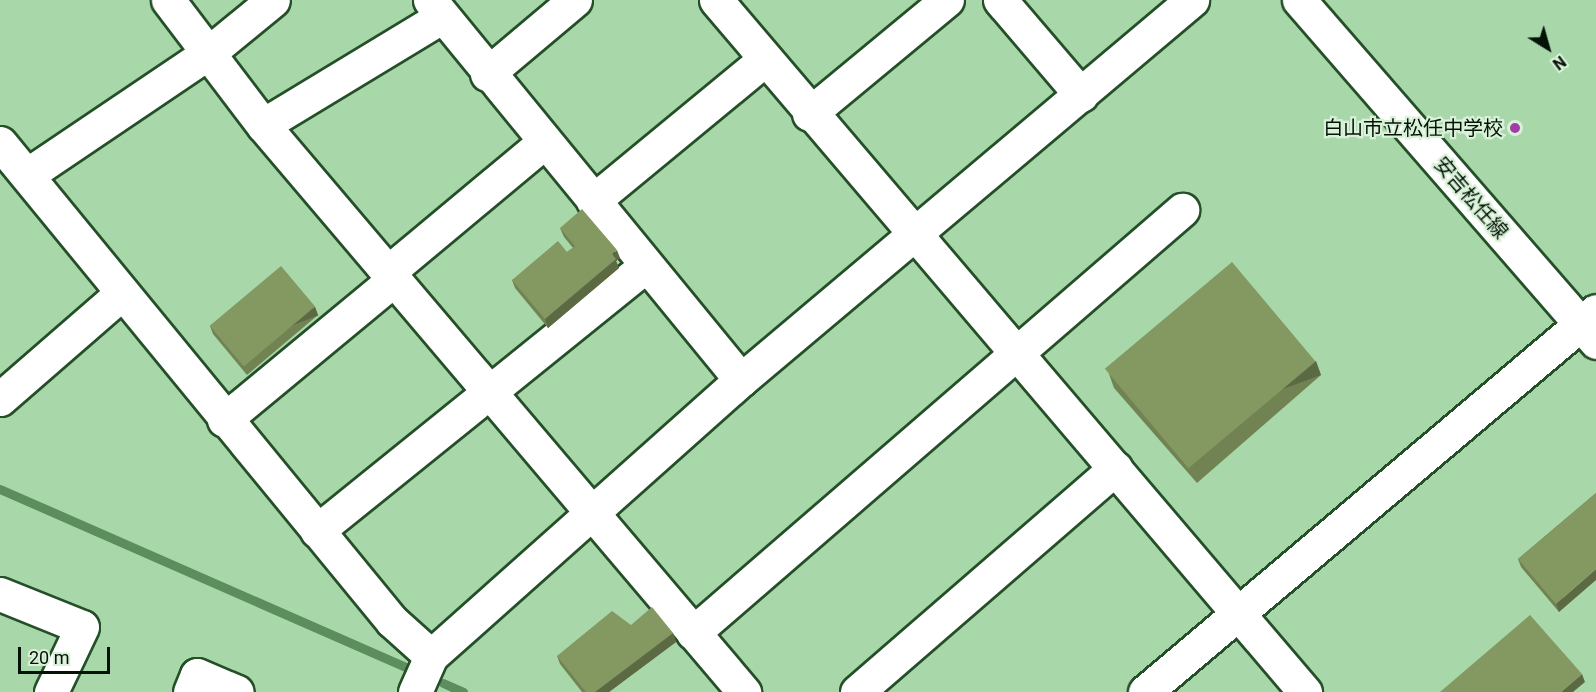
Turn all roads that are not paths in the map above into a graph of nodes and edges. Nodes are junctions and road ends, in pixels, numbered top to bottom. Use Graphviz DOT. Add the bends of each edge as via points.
graph roads {
  1 [pos="168,0"];
  2 [pos="273,0"];
  3 [pos="575,0"];
  4 [pos="716,0"];
  5 [pos="947,0"];
  6 [pos="1000,0"];
  7 [pos="1192,0"];
  8 [pos="1299,0"];
  9 [pos="435,9"];
  10 [pos="211,51"];
  11 [pos="763,61"];
  12 [pos="487,74"];
  13 [pos="1080,95"];
  14 [pos="809,114"];
  15 [pos="263,125"];
  16 [pos="544,142"];
  17 [pos="0,143"];
  18 [pos="27,175"];
  19 [pos="593,201"];
  20 [pos="1182,210"];
  21 [pos="914,236"];
  22 [pos="646,266"];
  23 [pos="390,277"];
  24 [pos="122,293"];
  25 [pos="1591,326"];
  26 [pos="1019,355"];
  27 [pos="741,380"];
  28 [pos="489,395"];
  29 [pos="0,399"];
  30 [pos="225,420"];
  31 [pos="1116,468"];
  32 [pos="591,515"];
  33 [pos="317,531"];
  34 [pos="0,594"];
  35 [pos="1237,617"];
  36 [pos="693,633"];
  37 [pos="431,656"];
  38 [pos="51,692"];
  39 [pos="190,692"];
  40 [pos="237,692"];
  41 [pos="415,692"];
  42 [pos="744,692"];
  43 [pos="857,692"];
  44 [pos="1145,692"];
  45 [pos="1305,692"];
  1 -- 10 [label="street"];
  2 -- 10 [label="street"];
  3 -- 12 [label="street"];
  4 -- 11 [label="street"];
  5 -- 14 [label="street"];
  6 -- 13 [label="street"];
  7 -- 13 [label="street"];
  8 -- 25 [label="street, 安吉松任線"];
  9 -- 12 [label="street"];
  9 -- 15 [label="street"];
  10 -- 15 [label="street"];
  10 -- 18 [label="street"];
  11 -- 14 [label="street"];
  11 -- 19 [label="street"];
  12 -- 16 [label="street"];
  13 -- 21 [label="street"];
  14 -- 21 [label="street"];
  15 -- 23 [label="street"];
  16 -- 19 [label="street"];
  16 -- 23 [label="street"];
  17 -- 18 [label="street"];
  18 -- 24 [label="street"];
  19 -- 22 [label="street"];
  20 -- 26 [label="street"];
  21 -- 26 [label="street"];
  21 -- 27 [label="street"];
  22 -- 27 [label="street"];
  22 -- 28 [label="street"];
  23 -- 28 [label="street"];
  23 -- 30 [label="street"];
  24 -- 29 [label="street"];
  24 -- 30 [label="street"];
  25 -- 35 [label="street"];
  26 -- 31 [label="street"];
  26 -- 36 [label="street"];
  27 -- 32 [label="street"];
  28 -- 32 [label="street"];
  28 -- 33 [label="street"];
  30 -- 33 [label="street"];
  31 -- 35 [label="street"];
  31 -- 43 [label="street"];
  32 -- 36 [label="street"];
  32 -- 37 [label="street"];
  33 -- 37 [label="street" via="392,621"];
  34 -- 38 [label="street" via="82,627"];
  35 -- 44 [label="street"];
  35 -- 45 [label="street"];
  36 -- 42 [label="street"];
  37 -- 41 [label="street"];
  39 -- 40 [label="street" via="197,675"];
}
